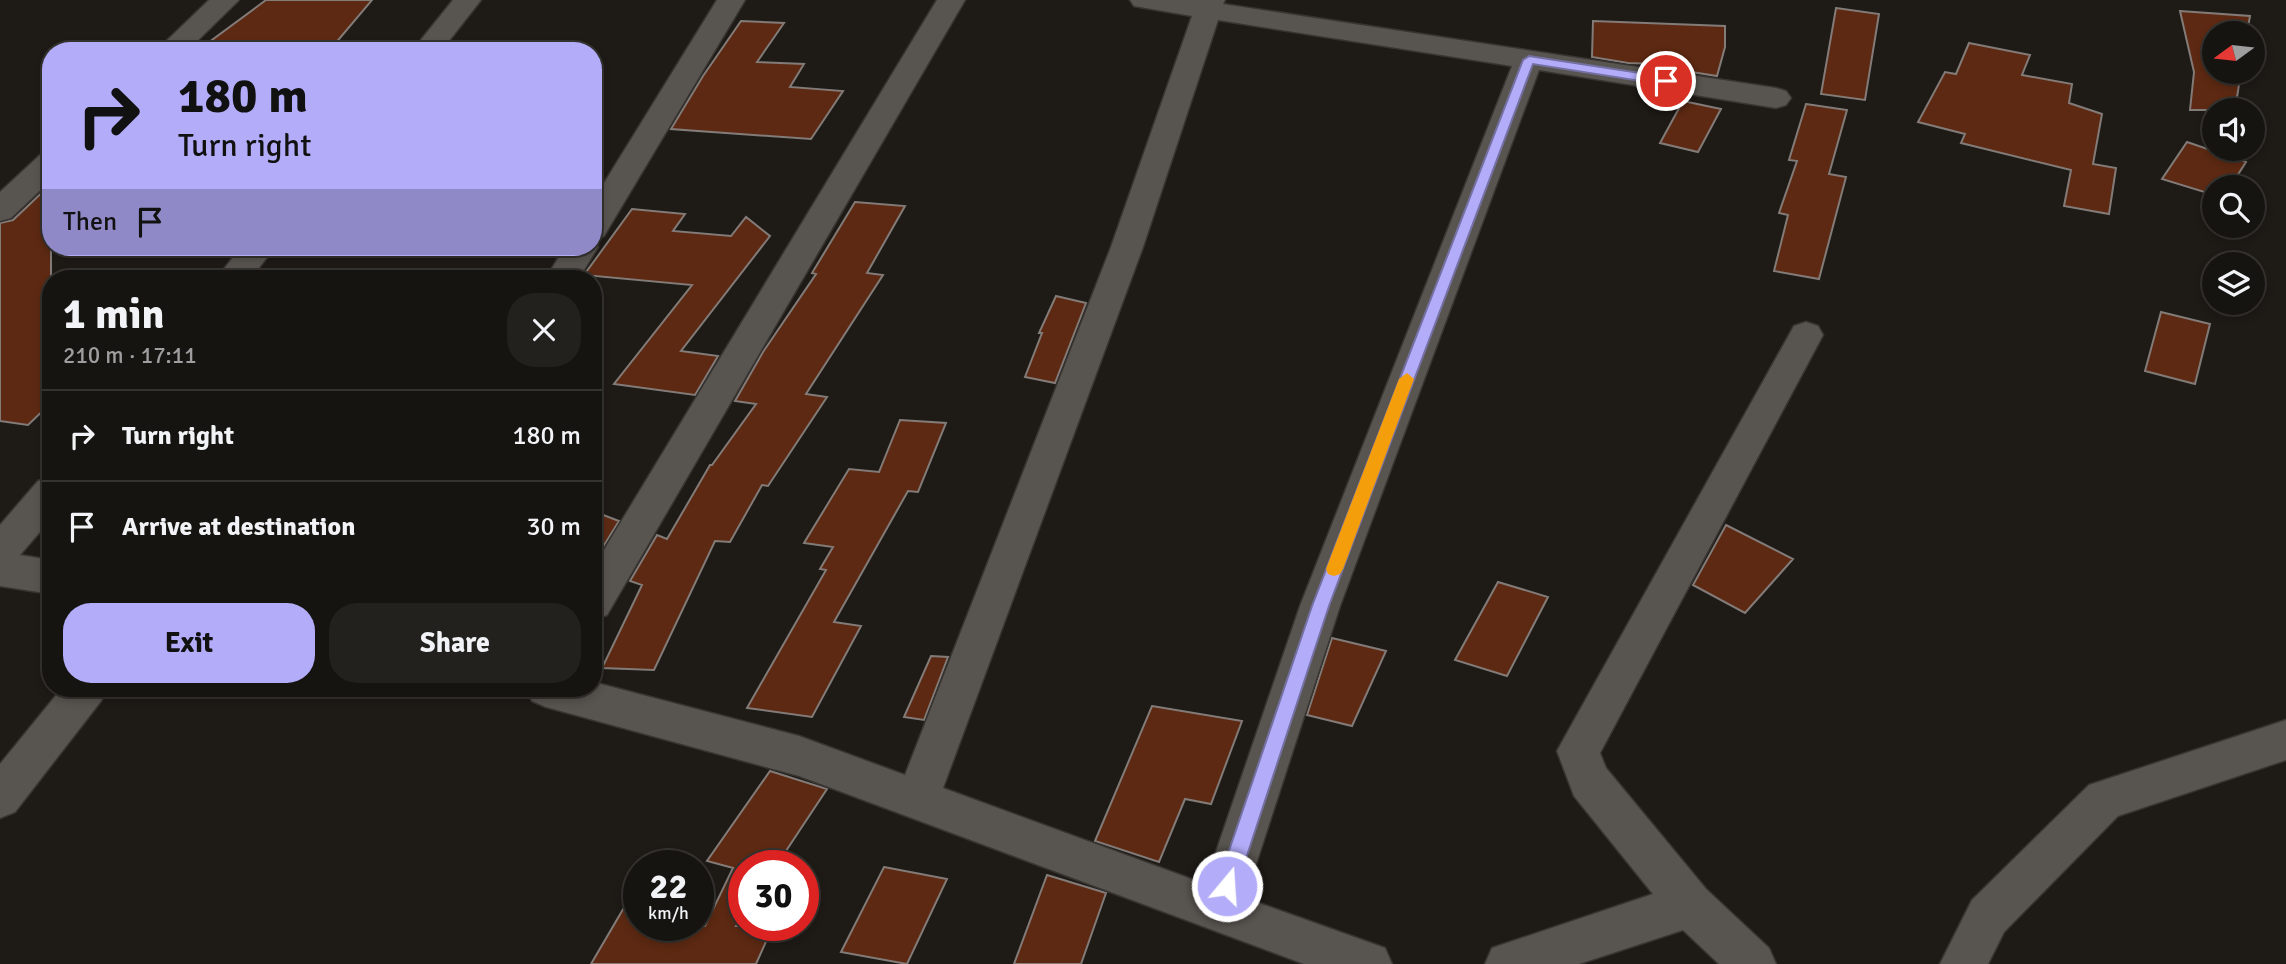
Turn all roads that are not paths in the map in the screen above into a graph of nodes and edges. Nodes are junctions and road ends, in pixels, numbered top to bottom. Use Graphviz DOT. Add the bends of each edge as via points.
graph roads {
  1 [pos="225,0"];
  2 [pos="467,0"];
  3 [pos="731,0"];
  4 [pos="951,0"];
  5 [pos="1144,0"];
  6 [pos="1210,4"];
  7 [pos="180,42"];
  8 [pos="433,42"];
  9 [pos="1529,60"];
  10 [pos="1776,98"];
  11 [pos="42,170"];
  12 [pos="0,210"];
  13 [pos="602,213"];
  14 [pos="251,256"];
  15 [pos="240,270"];
  16 [pos="1806,335"];
  17 [pos="42,503"];
  18 [pos="0,552"];
  19 [pos="0,569"];
  20 [pos="42,576"];
  21 [pos="602,588"];
  22 [pos="80,697"];
  23 [pos="579,697"];
  24 [pos="2286,740"];
  25 [pos="0,797"];
  26 [pos="916,800"];
  27 [pos="1689,905"];
  28 [pos="1218,911"];
  29 [pos="1368,964"];
  30 [pos="1508,964"];
  31 [pos="1753,964"];
  32 [pos="1964,964"];
  1 -- 7 [label="street"];
  2 -- 8 [label="street"];
  3 -- 13 [label="street"];
  4 -- 21 [label="street"];
  5 -- 6 [label="street"];
  6 -- 9 [label="street"];
  6 -- 26 [label="street" via="1127,247"];
  9 -- 10 [label="street"];
  9 -- 28 [label="street" via="1320,606"];
  11 -- 12 [label="street"];
  14 -- 15 [label="street"];
  16 -- 27 [label="street" via="1578,751 1589,781"];
  17 -- 18 [label="street"];
  19 -- 20 [label="street"];
  22 -- 25 [label="street"];
  23 -- 26 [label="street" via="799,756"];
  24 -- 32 [label="street" via="2104,800 1988,916"];
  26 -- 28 [label="street"];
  27 -- 30 [label="street"];
  27 -- 31 [label="street"];
  28 -- 29 [label="street"];
}
